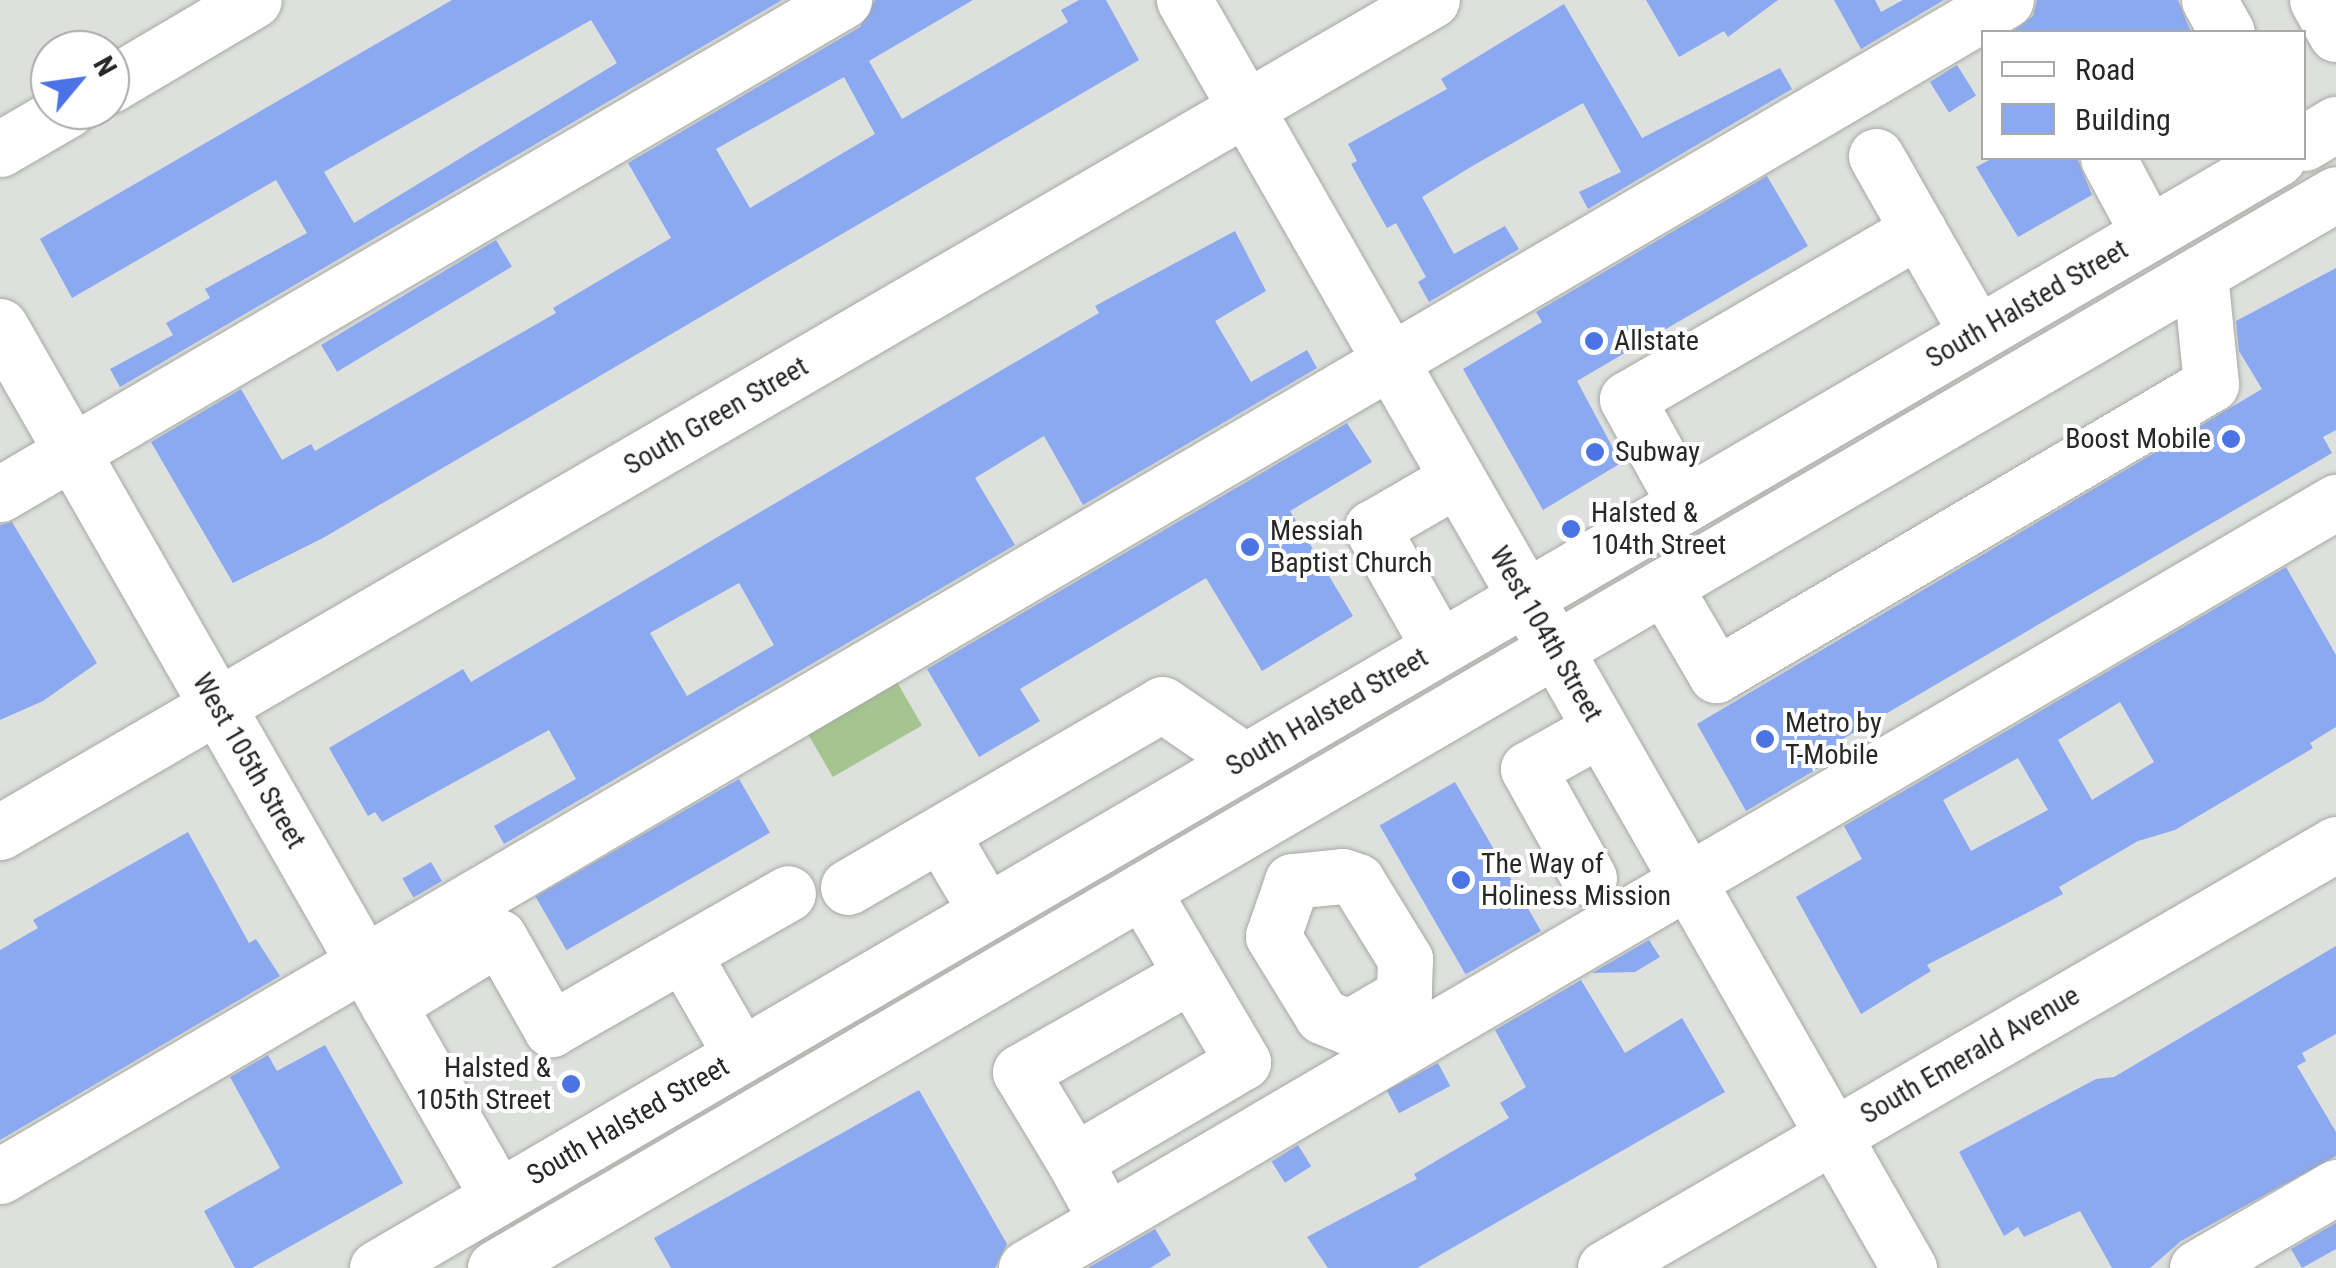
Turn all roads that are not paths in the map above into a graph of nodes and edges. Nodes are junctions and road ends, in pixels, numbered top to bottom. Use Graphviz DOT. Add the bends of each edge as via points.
graph roads {
  1 [pos="254,0"];
  2 [pos="844,0"];
  3 [pos="1184,0"];
  4 [pos="1432,0"];
  5 [pos="2006,0"];
  6 [pos="2209,0"];
  7 [pos="2317,0"];
  8 [pos="2227,30"];
  9 [pos="2336,34"];
  10 [pos="130,72"];
  11 [pos="1246,108"];
  12 [pos="2336,124"];
  13 [pos="33,130"];
  14 [pos="2306,142"];
  15 [pos="0,149"];
  16 [pos="1876,156"];
  17 [pos="2109,160"];
  18 [pos="2275,160"];
  19 [pos="2331,201"];
  20 [pos="1918,230"];
  21 [pos="2148,233"];
  22 [pos="2200,274"];
  23 [pos="0,326"];
  24 [pos="1977,333"];
  25 [pos="1390,361"];
  26 [pos="72,452"];
  27 [pos="1457,479"];
  28 [pos="0,494"];
  29 [pos="2336,502"];
  30 [pos="1686,504"];
  31 [pos="1664,586"];
  32 [pos="1525,597"];
  33 [pos="1440,647"];
  34 [pos="1554,650"];
  35 [pos="217,705"];
  36 [pos="1600,729"];
  37 [pos="1244,761"];
  38 [pos="1259,822"];
  39 [pos="0,832"];
  40 [pos="942,836"];
  41 [pos="2336,844"];
  42 [pos="1589,878"];
  43 [pos="1292,881"];
  44 [pos="1687,882"];
  45 [pos="848,887"];
  46 [pos="1142,890"];
  47 [pos="788,893"];
  48 [pos="986,911"];
  49 [pos="683,954"];
  50 [pos="1191,976"];
  51 [pos="376,983"];
  52 [pos="742,1055"];
  53 [pos="1831,1136"];
  54 [pos="1074,1161"];
  55 [pos="0,1176"];
  56 [pos="2336,1187"];
  57 [pos="498,1197"];
  58 [pos="1107,1220"];
  59 [pos="511,1258"];
  60 [pos="377,1268"];
  61 [pos="1026,1268"];
  62 [pos="1604,1268"];
  63 [pos="1909,1268"];
  64 [pos="2197,1268"];
  1 -- 10 [label="street"];
  2 -- 26 [label="street"];
  3 -- 11 [label="street, West 104th Street"];
  4 -- 11 [label="street, South Green Street"];
  5 -- 25 [label="street"];
  6 -- 8 [label="street"];
  7 -- 9 [label="street"];
  11 -- 25 [label="street, West 104th Street"];
  11 -- 35 [label="street, South Green Street"];
  12 -- 14 [label="street"];
  13 -- 15 [label="street"];
  16 -- 20 [label="street"];
  17 -- 21 [label="street"];
  18 -- 21 [label="street, South Halsted Street"];
  19 -- 22 [label="street"];
  20 -- 24 [label="street"];
  20 -- 30 [label="street" via="1627,399"];
  21 -- 24 [label="street, South Halsted Street"];
  22 -- 31 [label="street"];
  22 -- 31 [label="street" via="2211,384 1716,674"];
  23 -- 26 [label="street, West 105th Street"];
  24 -- 30 [label="street, South Halsted Street"];
  25 -- 27 [label="street, West 104th Street"];
  25 -- 51 [label="street"];
  26 -- 28 [label="street"];
  26 -- 35 [label="street, West 105th Street"];
  27 -- 32 [label="street, West 104th Street"];
  27 -- 33 [label="street" via="1372,528"];
  29 -- 44 [label="street"];
  30 -- 32 [label="street, South Halsted Street"];
  31 -- 34 [label="street"];
  32 -- 33 [label="street, South Halsted Street"];
  32 -- 34 [label="street, West 104th Street"];
  33 -- 37 [label="street, South Halsted Street"];
  34 -- 36 [label="street, West 104th Street"];
  34 -- 38 [label="street"];
  35 -- 39 [label="street, South Green Street"];
  35 -- 51 [label="street, West 105th Street"];
  36 -- 42 [label="street" via="1528,769"];
  36 -- 44 [label="street, West 104th Street"];
  37 -- 40 [label="street" via="1162,704"];
  37 -- 48 [label="street, South Halsted Street"];
  38 -- 43 [label="street"];
  38 -- 46 [label="street"];
  40 -- 45 [label="street"];
  40 -- 48 [label="street"];
  41 -- 53 [label="street, South Emerald Avenue"];
  44 -- 53 [label="street, West 104th Street"];
  44 -- 58 [label="street"];
  46 -- 50 [label="street"];
  46 -- 59 [label="street"];
  47 -- 49 [label="street"];
  48 -- 52 [label="street, South Halsted Street"];
  49 -- 51 [label="street" via="551,1030 499,937"];
  49 -- 52 [label="street"];
  50 -- 54 [label="street" via="1244,1062"];
  50 -- 54 [label="street" via="1020,1072"];
  51 -- 55 [label="street"];
  51 -- 57 [label="street, West 105th Street"];
  52 -- 57 [label="street, South Halsted Street"];
  53 -- 62 [label="street, South Emerald Avenue"];
  53 -- 63 [label="street, West 104th Street"];
  54 -- 58 [label="street"];
  56 -- 64 [label="street"];
  57 -- 59 [label="street, West 105th Street"];
  57 -- 60 [label="street, South Halsted Street"];
  58 -- 61 [label="street"];
}
